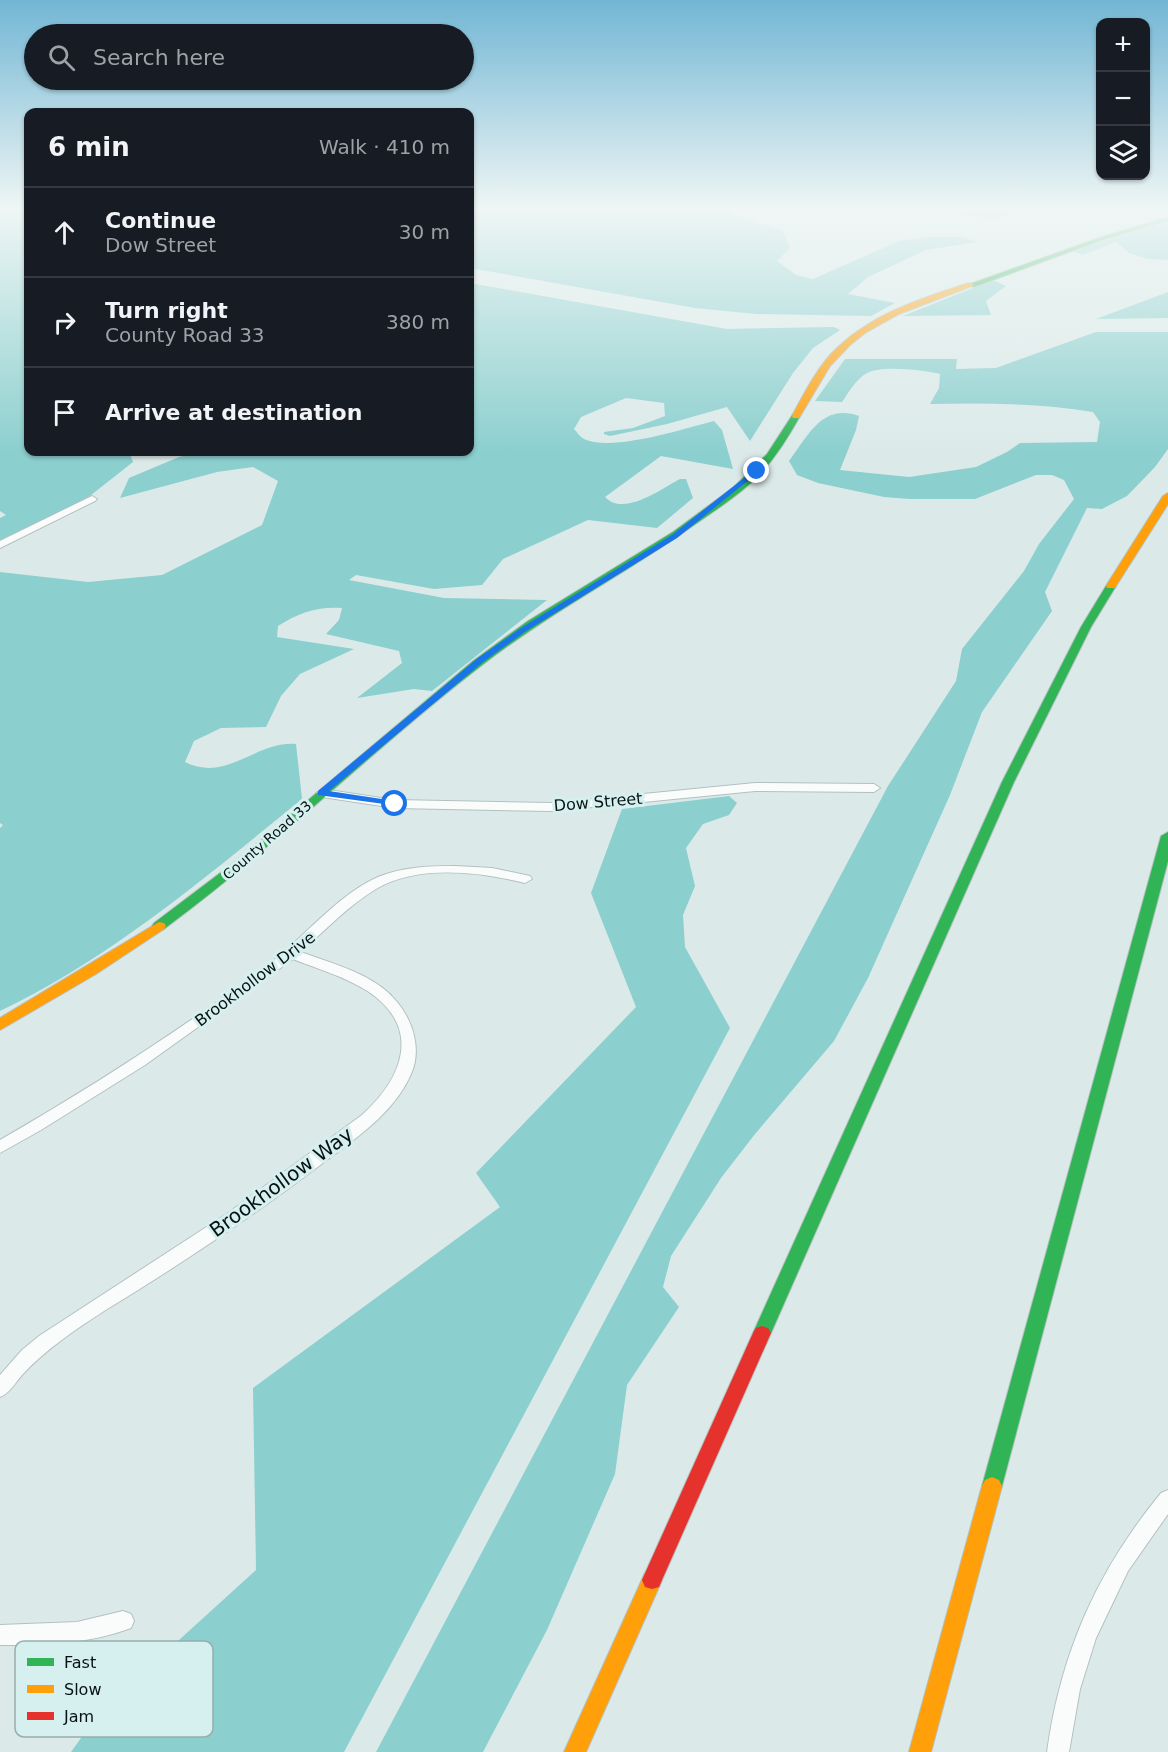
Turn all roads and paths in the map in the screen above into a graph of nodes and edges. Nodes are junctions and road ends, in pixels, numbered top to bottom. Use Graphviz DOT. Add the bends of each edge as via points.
graph roads {
  1 [pos="958,290"];
  2 [pos="1168,496"];
  3 [pos="92,499"];
  4 [pos="0,545"];
  5 [pos="874,788"];
  6 [pos="322,793"];
  7 [pos="1168,836"];
  8 [pos="525,879"];
  9 [pos="292,953"];
  10 [pos="0,1025"];
  11 [pos="0,1147"];
  12 [pos="0,1389"];
  13 [pos="1168,1499"];
  14 [pos="123,1621"];
  15 [pos="0,1635"];
  16 [pos="575,1752"];
  17 [pos="920,1752"];
  18 [pos="1058,1752"];
  1 -- 6 [label="main road, County Road 33" via="888,317 860,333 823,370 775,451 748,478 674,537 481,660"];
  2 -- 16 [label="main road" via="1086,627 1008,782"];
  3 -- 4 [label="street"];
  5 -- 6 [label="street, Dow Street" via="755,788 552,807 404,805"];
  6 -- 10 [label="main road, County Road 33" via="174,915 99,966"];
  7 -- 17 [label="main road"];
  8 -- 9 [label="street, Brookhollow Drive" via="467,871 395,876 359,895"];
  9 -- 11 [label="street, Brookhollow Drive" via="152,1054"];
  9 -- 12 [label="street, Brookhollow Way" via="365,985 391,1004 406,1028 408,1040 407,1062 400,1082 349,1133 262,1199 53,1335 10,1372"];
  13 -- 18 [label="street" via="1119,1567 1089,1627 1069,1689"];
  14 -- 15 [label="street" via="72,1634"];
}
